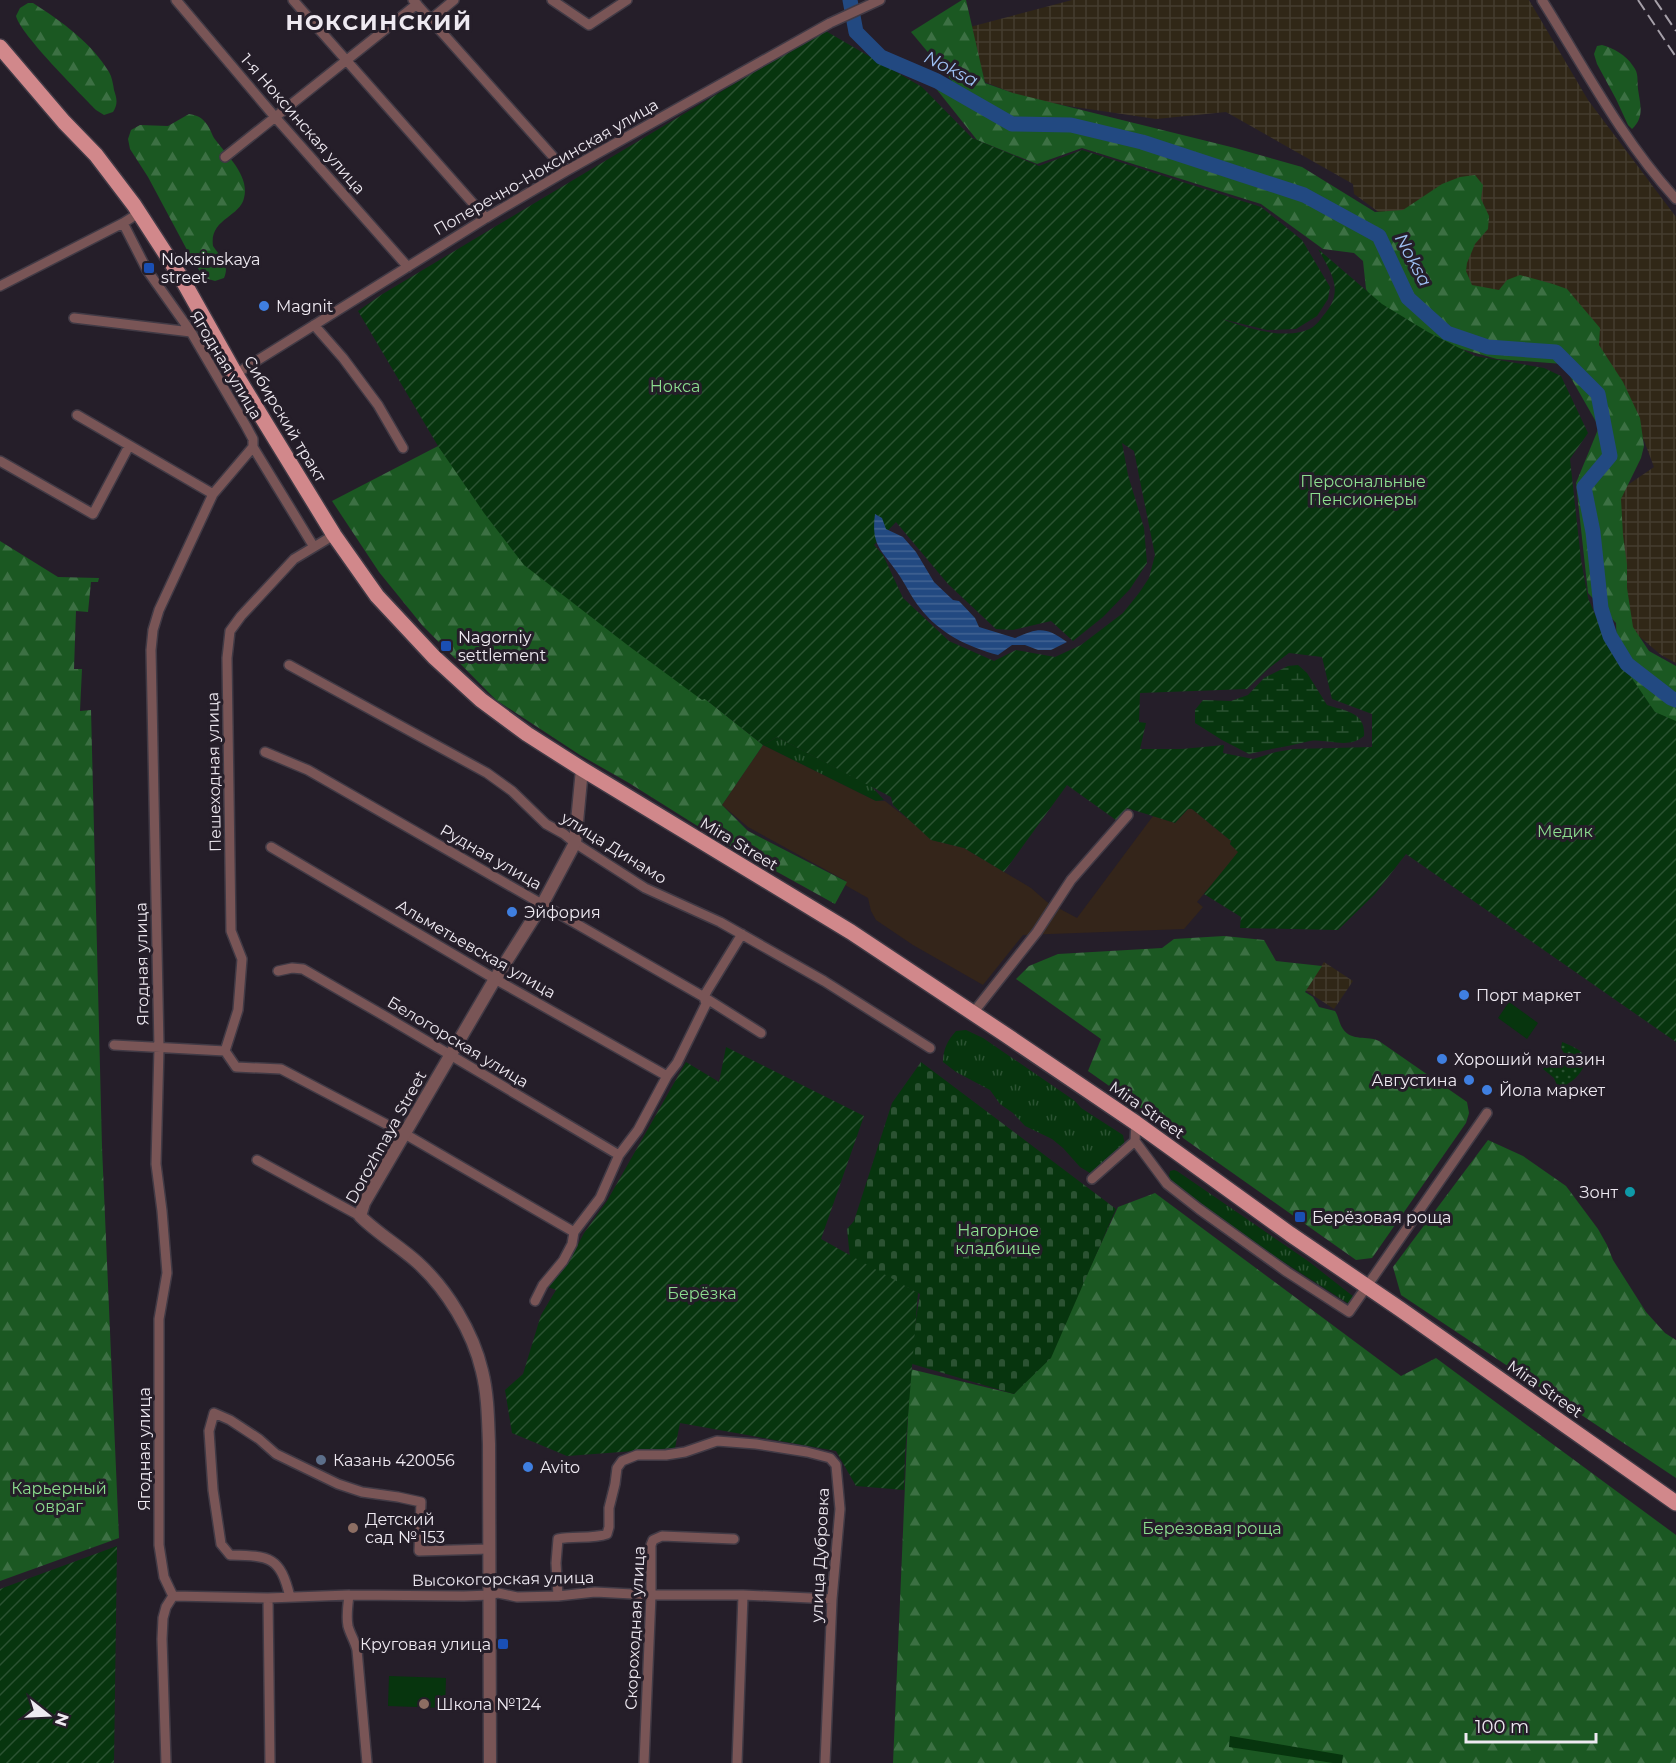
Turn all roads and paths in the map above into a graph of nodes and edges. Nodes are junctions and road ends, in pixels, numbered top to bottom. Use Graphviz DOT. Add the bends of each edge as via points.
graph roads {
  1 [pos="176,0"];
  2 [pos="293,0"];
  3 [pos="454,0"];
  4 [pos="552,0"];
  5 [pos="627,0"];
  6 [pos="1542,0"];
  7 [pos="415,2"];
  8 [pos="875,2"];
  9 [pos="430,20"];
  10 [pos="0,47"];
  11 [pos="348,60"];
  12 [pos="275,117"];
  13 [pos="225,157"];
  14 [pos="566,171"];
  15 [pos="1676,199"];
  16 [pos="139,213"];
  17 [pos="486,218"];
  18 [pos="123,223"];
  19 [pos="408,267"];
  20 [pos="0,286"];
  21 [pos="74,318"];
  22 [pos="314,325"];
  23 [pos="191,332"];
  24 [pos="236,375"];
  25 [pos="221,383"];
  26 [pos="77,415"];
  27 [pos="129,446"];
  28 [pos="253,447"];
  29 [pos="404,448"];
  30 [pos="0,460"];
  31 [pos="213,494"];
  32 [pos="334,535"];
  33 [pos="314,547"];
  34 [pos="290,664"];
  35 [pos="265,752"];
  36 [pos="582,769"];
  37 [pos="1128,815"];
  38 [pos="575,843"];
  39 [pos="271,847"];
  40 [pos="543,903"];
  41 [pos="742,934"];
  42 [pos="278,971"];
  43 [pos="495,979"];
  44 [pos="704,997"];
  45 [pos="973,1013"];
  46 [pos="761,1033"];
  47 [pos="114,1045"];
  48 [pos="159,1048"];
  49 [pos="930,1048"];
  50 [pos="225,1051"];
  51 [pos="450,1055"];
  52 [pos="668,1076"];
  53 [pos="1487,1113"];
  54 [pos="1136,1123"];
  55 [pos="405,1134"];
  56 [pos="1135,1141"];
  57 [pos="619,1155"];
  58 [pos="257,1160"];
  59 [pos="1092,1179"];
  60 [pos="360,1216"];
  61 [pos="574,1232"];
  62 [pos="1367,1286"];
  63 [pos="535,1301"];
  64 [pos="1676,1503"];
  65 [pos="734,1539"];
  66 [pos="489,1550"];
  67 [pos="349,1595"];
  68 [pos="489,1595"];
  69 [pos="651,1595"];
  70 [pos="743,1595"];
  71 [pos="173,1596"];
  72 [pos="558,1596"];
  73 [pos="290,1597"];
  74 [pos="267,1598"];
  75 [pos="832,1599"];
  76 [pos="166,1763"];
  77 [pos="270,1763"];
  78 [pos="367,1763"];
  79 [pos="490,1763"];
  80 [pos="644,1763"];
  81 [pos="737,1763"];
  82 [pos="825,1763"];
  1 -- 12 [label="street, 1-я Ноксинская улица"];
  2 -- 11 [label="street"];
  3 -- 9 [label="street"];
  4 -- 5 [label="street" via="589,25"];
  6 -- 15 [label="street" via="1616,119"];
  7 -- 9 [label="street"];
  7 -- 11 [label="street"];
  8 -- 14 [label="street, Поперечно-Ноксинская улица" via="830,22"];
  9 -- 14 [label="street"];
  10 -- 16 [label="main road, Сибирский тракт" via="96,155"];
  11 -- 12 [label="street"];
  11 -- 17 [label="street"];
  12 -- 13 [label="street"];
  12 -- 19 [label="street, 1-я Ноксинская улица"];
  14 -- 17 [label="street, Поперечно-Ноксинская улица"];
  16 -- 18 [label="street"];
  16 -- 24 [label="main road, Сибирский тракт"];
  17 -- 19 [label="street, Поперечно-Ноксинская улица"];
  18 -- 20 [label="street"];
  18 -- 23 [label="street, Ягодная улица" via="147,270"];
  19 -- 22 [label="street, Поперечно-Ноксинская улица"];
  21 -- 23 [label="street"];
  22 -- 24 [label="street, Поперечно-Ноксинская улица"];
  22 -- 29 [label="street" via="378,405"];
  23 -- 25 [label="street, Ягодная улица"];
  24 -- 25 [label="street, Поперечно-Ноксинская улица"];
  24 -- 32 [label="main road, Сибирский тракт"];
  25 -- 28 [label="street, Ягодная улица" via="253,439"];
  26 -- 27 [label="street"];
  27 -- 30 [label="street" via="93,514"];
  27 -- 31 [label="street"];
  28 -- 31 [label="street, Ягодная улица"];
  28 -- 33 [label="street"];
  31 -- 48 [label="street, Ягодная улица" via="159,610 151,650"];
  32 -- 33 [label="street, Пешеходная улица"];
  32 -- 36 [label="main road, Сибирский тракт" via="377,596 434,657 481,700"];
  33 -- 50 [label="street, Пешеходная улица" via="294,559 240,616 231,631 227,658 231,931 242,959 238,1010"];
  34 -- 38 [label="street, улица Динамо" via="487,773 512,790 546,824"];
  35 -- 40 [label="street, Рудная улица" via="308,770"];
  36 -- 38 [label="street, Dorozhnaya Street"];
  36 -- 45 [label="main road, Mira Street" via="851,932"];
  37 -- 45 [label="street" via="1071,880 1037,932"];
  38 -- 40 [label="street, Dorozhnaya Street"];
  38 -- 41 [label="street, улица Динамо" via="645,888"];
  39 -- 43 [label="street, Альметьевская улица"];
  40 -- 43 [label="street, Dorozhnaya Street"];
  40 -- 44 [label="street, Рудная улица"];
  41 -- 44 [label="street"];
  41 -- 49 [label="street, улица Динамо"];
  42 -- 51 [label="street, Белогорская улица" via="303,969"];
  43 -- 51 [label="street, Dorozhnaya Street"];
  43 -- 52 [label="street, Альметьевская улица"];
  44 -- 46 [label="street, Рудная улица"];
  44 -- 52 [label="street" via="706,1004"];
  45 -- 54 [label="main road, Mira Street"];
  47 -- 48 [label="street"];
  48 -- 50 [label="street"];
  48 -- 71 [label="street, Ягодная улица" via="156,1164 167,1273 159,1320 159,1545 164,1577"];
  50 -- 55 [label="street" via="236,1067 281,1069"];
  51 -- 55 [label="street, Dorozhnaya Street"];
  51 -- 57 [label="street, Белогорская улица"];
  52 -- 57 [label="street"];
  53 -- 62 [label="street"];
  54 -- 56 [label="street"];
  54 -- 62 [label="main road, Mira Street"];
  55 -- 60 [label="street, Dorozhnaya Street"];
  55 -- 61 [label="street"];
  56 -- 59 [label="street"];
  56 -- 62 [label="street" via="1167,1184 1349,1312"];
  57 -- 61 [label="street" via="600,1198"];
  58 -- 60 [label="street"];
  60 -- 66 [label="street, Dorozhnaya Street" via="418,1263 450,1299 477,1354 487,1406"];
  61 -- 63 [label="street" via="563,1261"];
  62 -- 64 [label="main road, Mira Street"];
  65 -- 69 [label="street, Скороходная улица" via="662,1536 653,1540"];
  66 -- 68 [label="street, Dorozhnaya Street"];
  66 -- 73 [label="street" via="419,1551 421,1502 338,1484 276,1454 259,1439 214,1413 209,1431 221,1544 230,1555 252,1555 277,1565"];
  67 -- 68 [label="street, Высокогорская улица"];
  67 -- 73 [label="street, Высокогорская улица"];
  67 -- 78 [label="street" via="348,1627 357,1650"];
  68 -- 72 [label="street, Высокогорская улица"];
  68 -- 79 [label="street, Dorozhnaya Street"];
  69 -- 70 [label="street, Высокогорская улица"];
  69 -- 72 [label="street, Высокогорская улица" via="595,1592"];
  69 -- 80 [label="street, Скороходная улица"];
  70 -- 75 [label="street, Высокогорская улица"];
  70 -- 81 [label="street"];
  71 -- 74 [label="street, Высокогорская улица"];
  71 -- 76 [label="street" via="163,1618 162,1639"];
  72 -- 75 [label="street, улица Дубровка" via="558,1539 607,1534 616,1468 622,1461 637,1455 685,1452 717,1441 807,1452 830,1458 836,1465 840,1509"];
  73 -- 74 [label="street, Высокогорская улица"];
  74 -- 77 [label="street"];
  75 -- 82 [label="street, улица Дубровка"];
}
